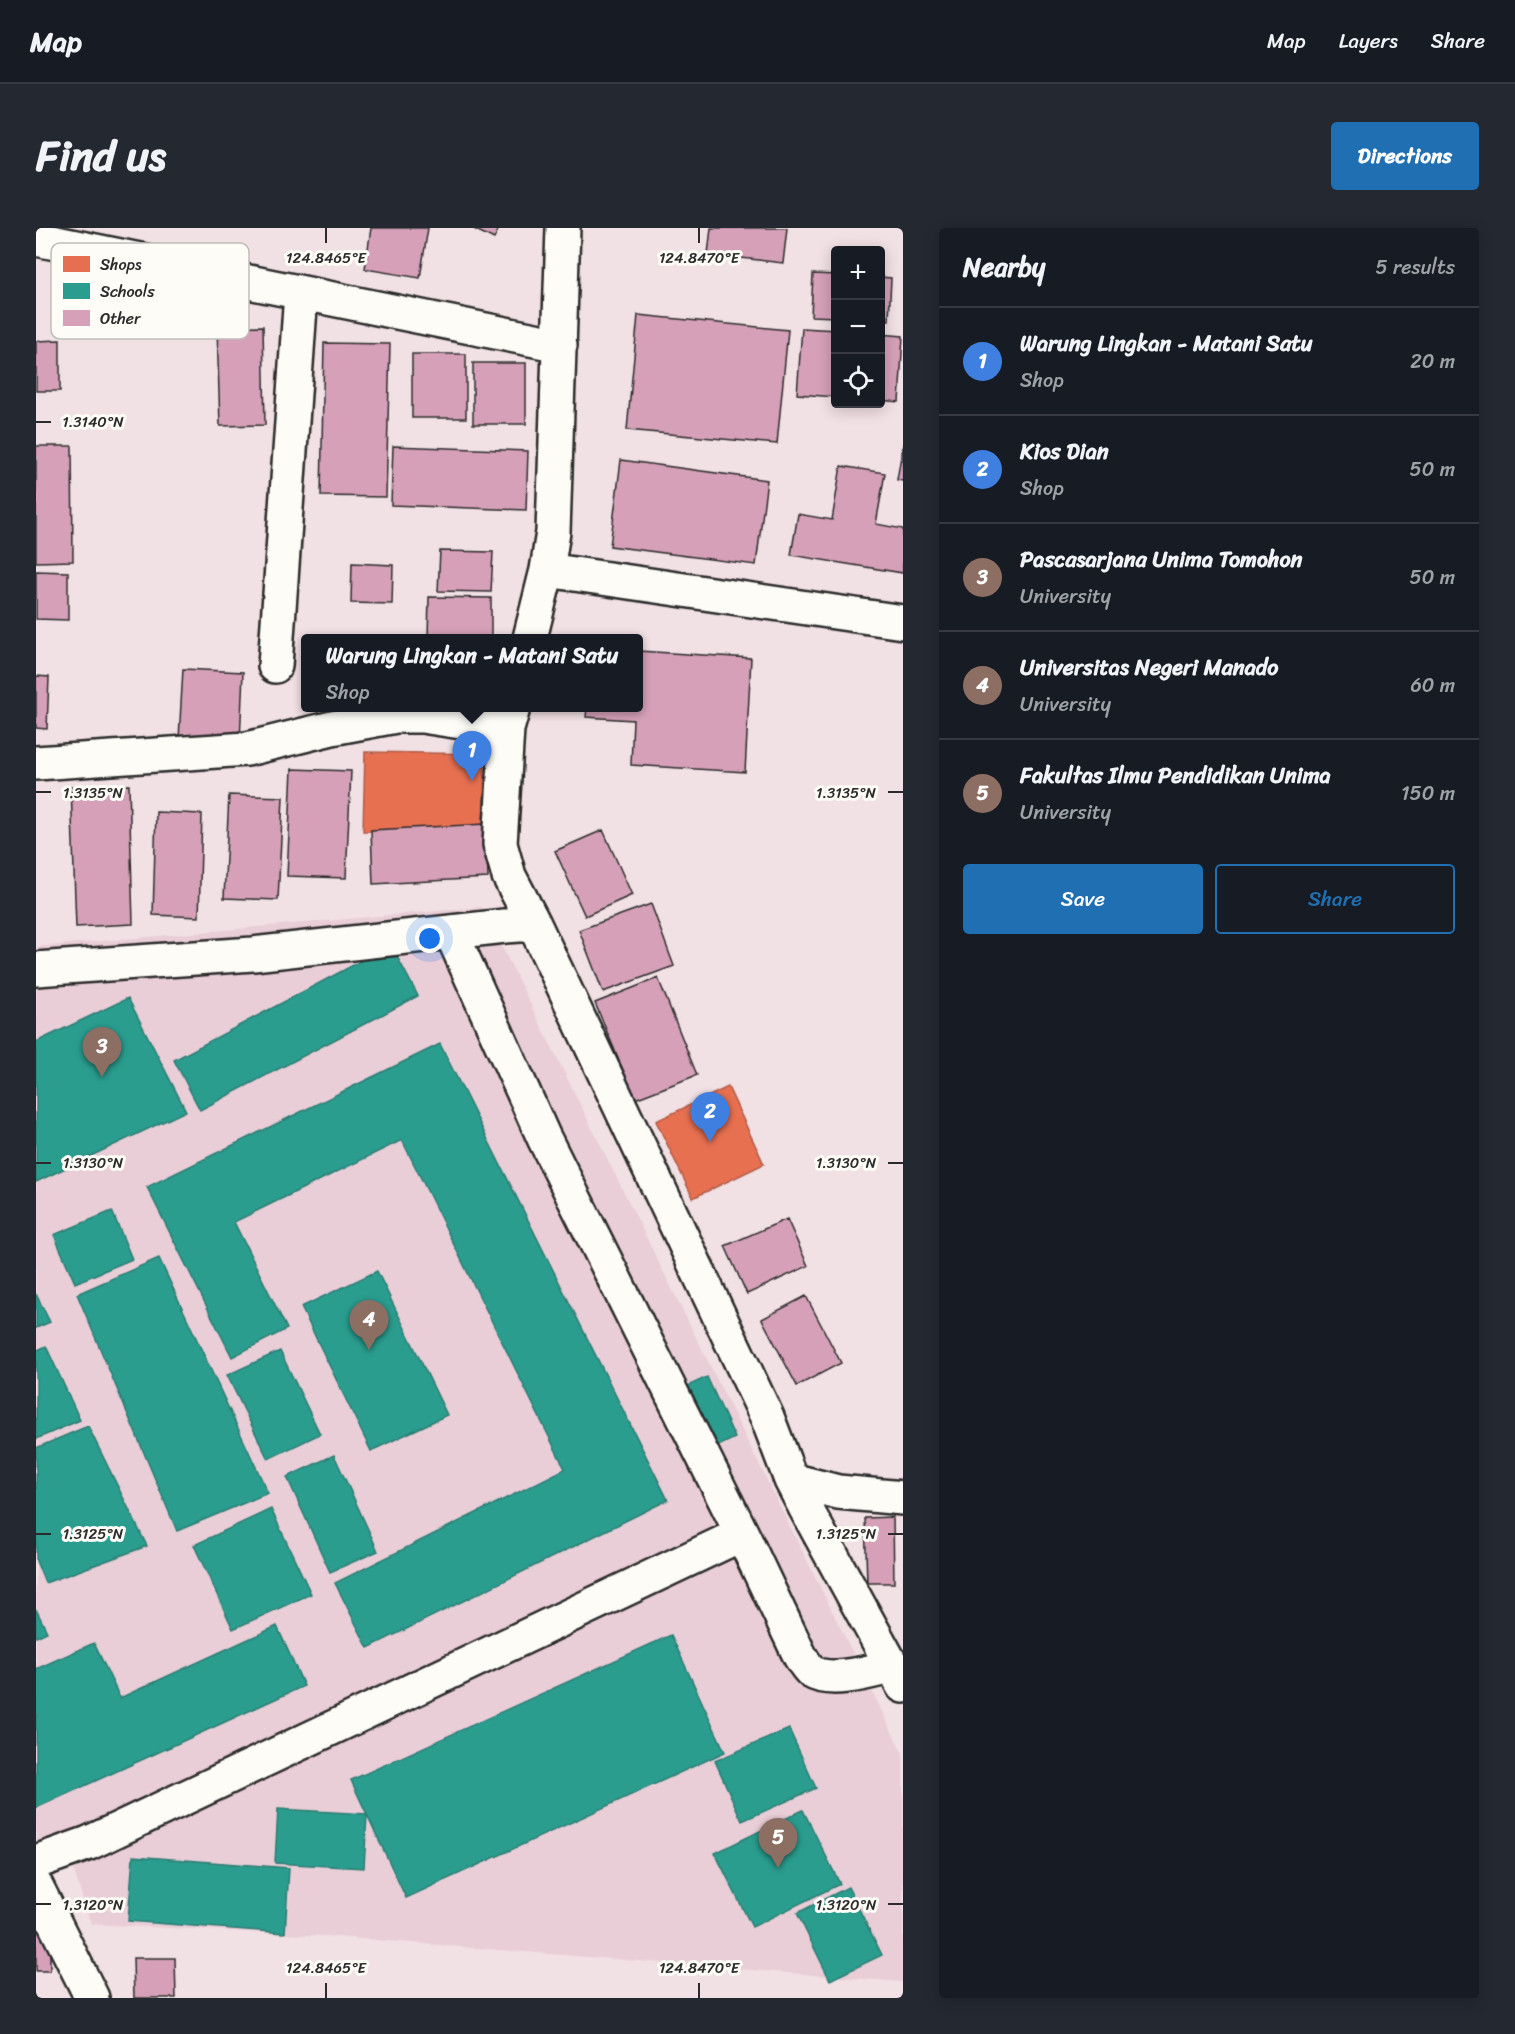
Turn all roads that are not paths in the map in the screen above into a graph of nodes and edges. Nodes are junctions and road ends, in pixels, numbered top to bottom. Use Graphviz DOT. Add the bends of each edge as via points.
graph roads {
  1 [pos="563,228"];
  2 [pos="36,239"];
  3 [pos="56,243"];
  4 [pos="249,282"];
  5 [pos="301,293"];
  6 [pos="560,345"];
  7 [pos="547,570"];
  8 [pos="903,622"];
  9 [pos="531,634"];
  10 [pos="275,666"];
  11 [pos="510,718"];
  12 [pos="36,763"];
  13 [pos="534,924"];
  14 [pos="451,932"];
  15 [pos="36,969"];
  16 [pos="791,1480"];
  17 [pos="903,1498"];
  18 [pos="742,1534"];
  19 [pos="898,1676"];
  20 [pos="36,1862"];
  21 [pos="36,1886"];
  22 [pos="92,1998"];
  1 -- 6 [label="street"];
  2 -- 3 [label="street"];
  4 -- 5 [label="street"];
  5 -- 6 [label="street"];
  5 -- 10 [label="street"];
  6 -- 7 [label="street" via="553,532"];
  7 -- 8 [label="street"];
  7 -- 9 [label="street"];
  11 -- 12 [label="street" via="396,716 247,750"];
  11 -- 13 [label="street" via="500,844 509,876"];
  13 -- 14 [label="street"];
  13 -- 16 [label="street" via="767,1417"];
  14 -- 15 [label="street" via="253,954"];
  14 -- 18 [label="street" via="544,1138"];
  16 -- 17 [label="street" via="838,1491"];
  16 -- 19 [label="street"];
  18 -- 19 [label="street" via="800,1656 812,1672 833,1676"];
  18 -- 20 [label="street" via="89,1843"];
  21 -- 22 [label="street"];
}
